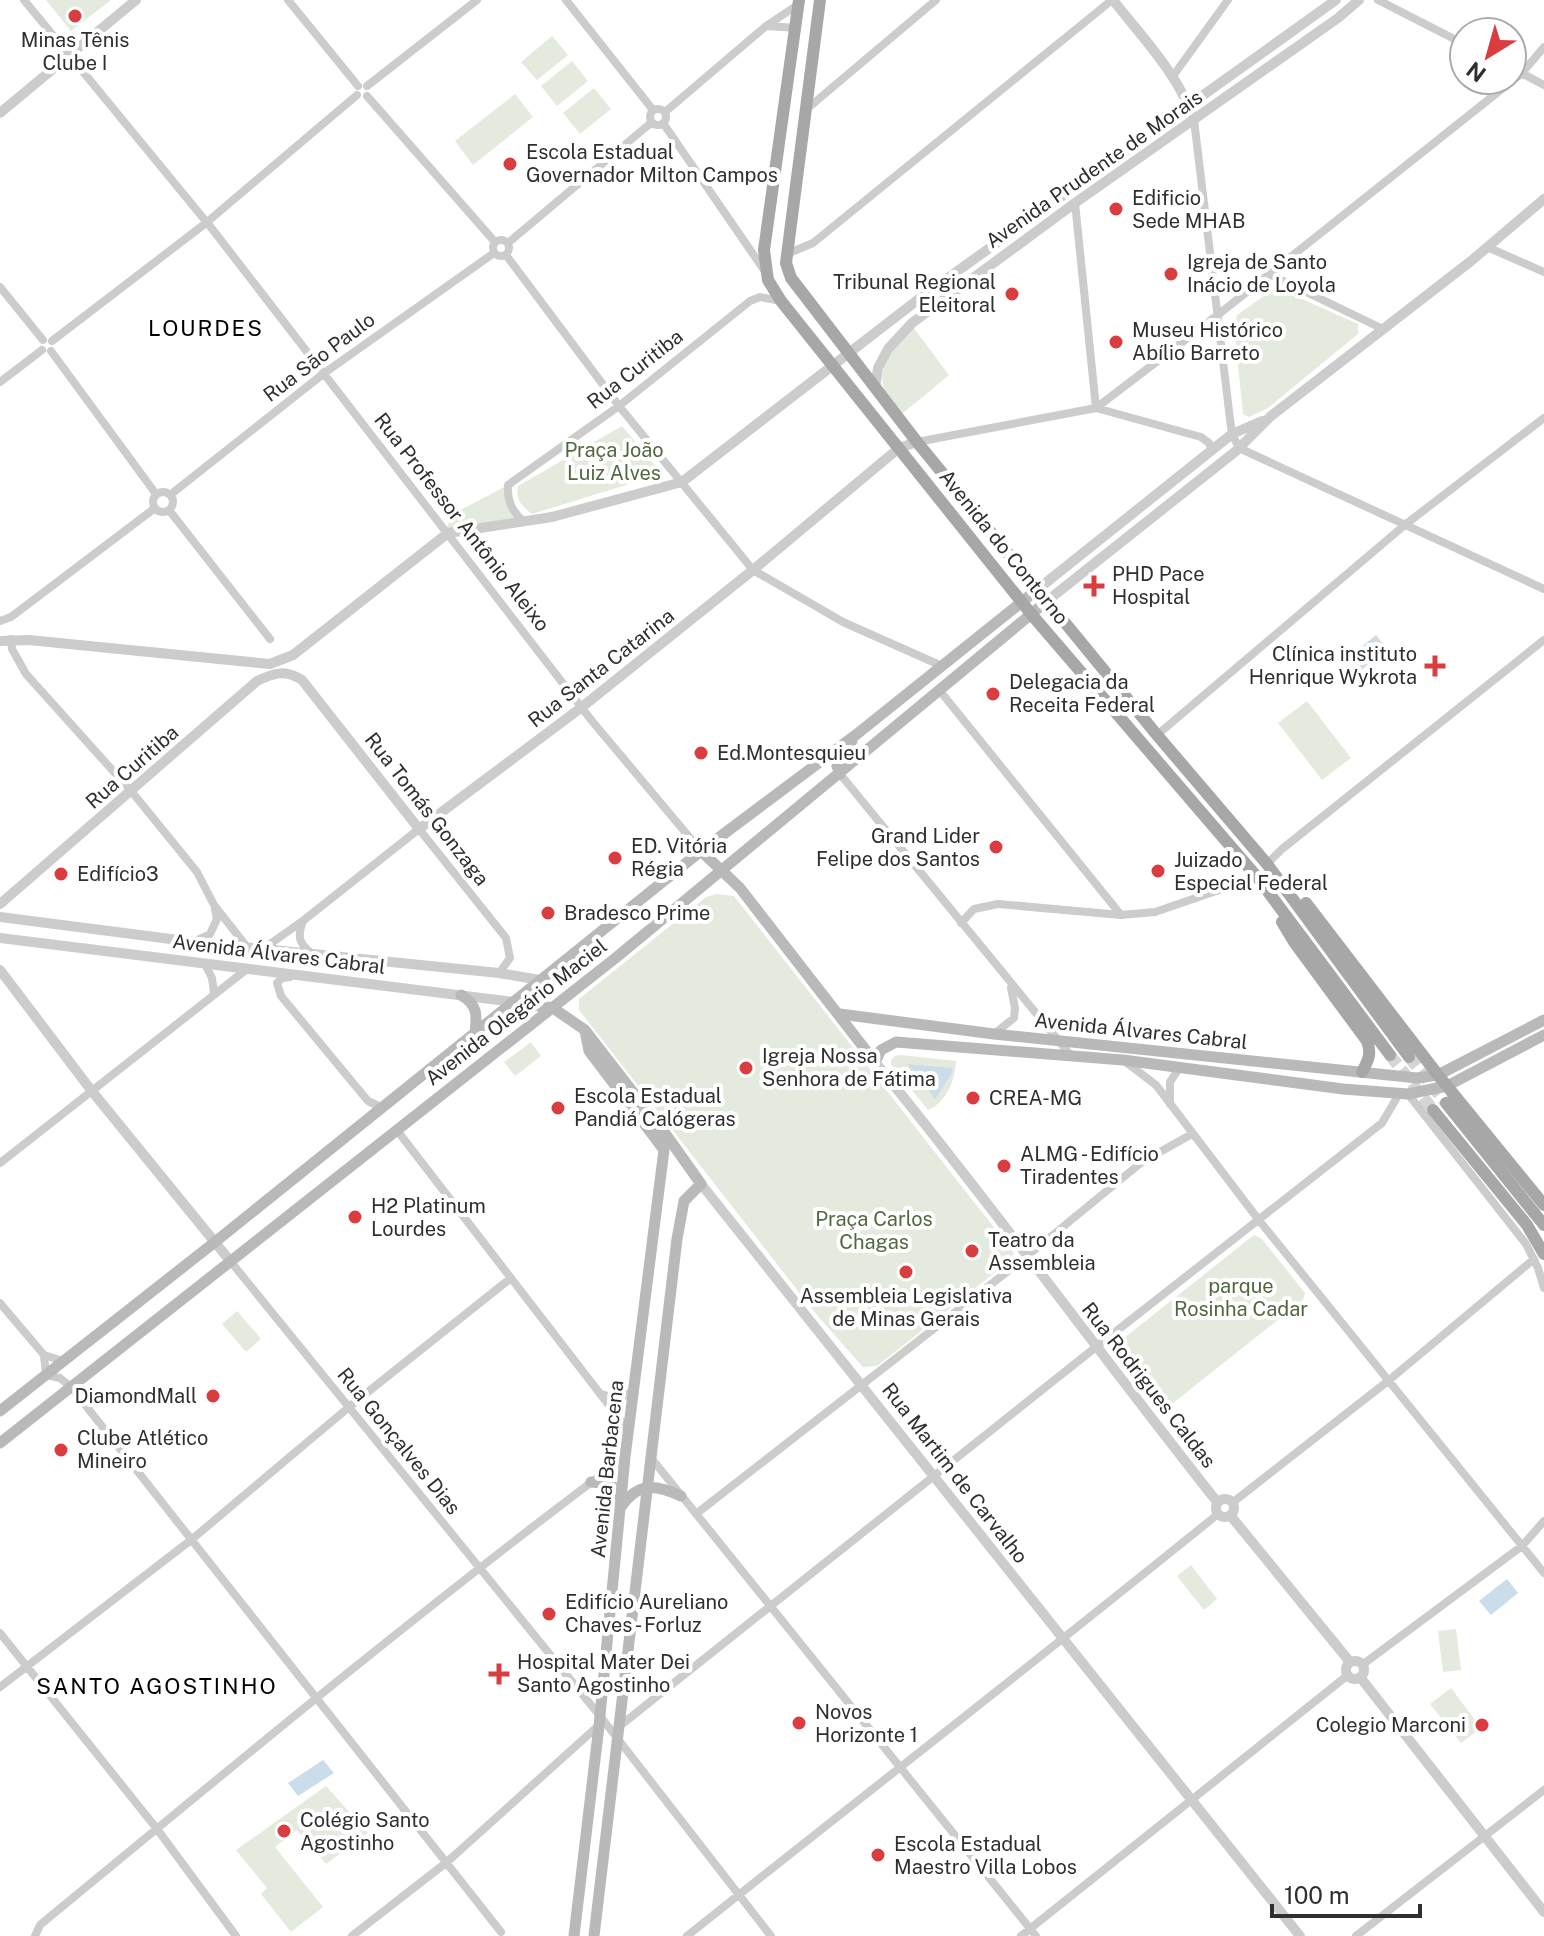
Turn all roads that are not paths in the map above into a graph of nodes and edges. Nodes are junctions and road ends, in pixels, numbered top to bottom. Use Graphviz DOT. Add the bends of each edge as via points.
graph roads {
  1 [pos="24,0"];
  2 [pos="136,0"];
  3 [pos="288,0"];
  4 [pos="477,0"];
  5 [pos="566,0"];
  6 [pos="820,0"];
  7 [pos="936,0"];
  8 [pos="1113,0"];
  9 [pos="1228,0"];
  10 [pos="1336,0"];
  11 [pos="1359,0"];
  12 [pos="1378,0"];
  13 [pos="799,2"];
  14 [pos="766,26"];
  15 [pos="797,28"];
  16 [pos="1448,36"];
  17 [pos="1544,47"];
  18 [pos="68,55"];
  19 [pos="1528,66"];
  20 [pos="1173,76"];
  21 [pos="362,91"];
  22 [pos="1493,96"];
  23 [pos="1189,105"];
  24 [pos="808,108"];
  25 [pos="653,110"];
  26 [pos="665,112"];
  27 [pos="0,113"];
  28 [pos="1194,120"];
  29 [pos="652,122"];
  30 [pos="663,123"];
  31 [pos="1544,199"];
  32 [pos="1075,203"];
  33 [pos="206,223"];
  34 [pos="495,242"];
  35 [pos="508,243"];
  36 [pos="1487,247"];
  37 [pos="494,253"];
  38 [pos="787,254"];
  39 [pos="506,255"];
  40 [pos="1544,272"];
  41 [pos="767,274"];
  42 [pos="1269,274"];
  43 [pos="0,287"];
  44 [pos="781,301"];
  45 [pos="1219,314"];
  46 [pos="1383,329"];
  47 [pos="47,346"];
  48 [pos="847,353"];
  49 [pos="832,364"];
  50 [pos="323,374"];
  51 [pos="0,382"];
  52 [pos="875,388"];
  53 [pos="619,406"];
  54 [pos="1096,408"];
  55 [pos="1271,416"];
  56 [pos="1544,418"];
  57 [pos="1232,434"];
  58 [pos="917,442"];
  59 [pos="899,448"];
  60 [pos="1239,448"];
  61 [pos="1212,450"];
  62 [pos="682,482"];
  63 [pos="156,494"];
  64 [pos="170,495"];
  65 [pos="155,508"];
  66 [pos="169,510"];
  67 [pos="523,521"];
  68 [pos="1406,524"];
  69 [pos="448,533"];
  70 [pos="753,570"];
  71 [pos="1038,589"];
  72 [pos="1544,589"];
  73 [pos="1047,601"];
  74 [pos="1022,602"];
  75 [pos="1032,615"];
  76 [pos="0,621"];
  77 [pos="270,639"];
  78 [pos="6,640"];
  79 [pos="1544,640"];
  80 [pos="258,664"];
  81 [pos="942,666"];
  82 [pos="257,681"];
  83 [pos="940,691"];
  84 [pos="582,707"];
  85 [pos="857,734"];
  86 [pos="1157,735"];
  87 [pos="840,774"];
  88 [pos="132,792"];
  89 [pos="419,829"];
  90 [pos="701,851"];
  91 [pos="1267,864"];
  92 [pos="722,869"];
  93 [pos="1257,877"];
  94 [pos="0,904"];
  95 [pos="214,905"];
  96 [pos="1121,915"];
  97 [pos="0,917"];
  98 [pos="304,920"];
  99 [pos="961,923"];
  100 [pos="0,938"];
  101 [pos="194,942"];
  102 [pos="247,947"];
  103 [pos="263,949"];
  104 [pos="313,955"];
  105 [pos="205,964"];
  106 [pos="247,969"];
  107 [pos="0,970"];
  108 [pos="499,973"];
  109 [pos="299,975"];
  110 [pos="540,980"];
  111 [pos="1010,983"];
  112 [pos="214,993"];
  113 [pos="461,995"];
  114 [pos="514,1002"];
  115 [pos="553,1008"];
  116 [pos="840,1014"];
  117 [pos="1544,1020"];
  118 [pos="585,1030"];
  119 [pos="475,1033"];
  120 [pos="994,1034"];
  121 [pos="1544,1035"];
  122 [pos="1056,1040"];
  123 [pos="1390,1055"];
  124 [pos="1072,1057"];
  125 [pos="1409,1057"];
  126 [pos="1123,1060"];
  127 [pos="1269,1061"];
  128 [pos="875,1062"];
  129 [pos="1180,1067"];
  130 [pos="1362,1072"];
  131 [pos="1438,1075"];
  132 [pos="1447,1086"];
  133 [pos="91,1090"];
  134 [pos="1403,1094"];
  135 [pos="1446,1103"];
  136 [pos="1170,1105"];
  137 [pos="381,1107"];
  138 [pos="1433,1110"];
  139 [pos="396,1129"];
  140 [pos="1192,1134"];
  141 [pos="0,1163"];
  142 [pos="701,1184"];
  143 [pos="1544,1205"];
  144 [pos="1258,1219"];
  145 [pos="1544,1225"];
  146 [pos="653,1235"];
  147 [pos="677,1239"];
  148 [pos="215,1242"];
  149 [pos="652,1249"];
  150 [pos="1540,1251"];
  151 [pos="676,1252"];
  152 [pos="1026,1257"];
  153 [pos="231,1262"];
  154 [pos="511,1278"];
  155 [pos="1544,1288"];
  156 [pos="0,1303"];
  157 [pos="641,1336"];
  158 [pos="666,1340"];
  159 [pos="1096,1347"];
  160 [pos="44,1355"];
  161 [pos="63,1361"];
  162 [pos="46,1375"];
  163 [pos="1388,1381"];
  164 [pos="864,1385"];
  165 [pos="71,1387"];
  166 [pos="634,1390"];
  167 [pos="601,1393"];
  168 [pos="659,1393"];
  169 [pos="349,1407"];
  170 [pos="0,1411"];
  171 [pos="629,1430"];
  172 [pos="0,1443"];
  173 [pos="625,1457"];
  174 [pos="652,1459"];
  175 [pos="933,1477"];
  176 [pos="591,1482"];
  177 [pos="648,1487"];
  178 [pos="681,1496"];
  179 [pos="621,1503"];
  180 [pos="1232,1503"];
  181 [pos="1218,1508"];
  182 [pos="696,1514"];
  183 [pos="1230,1515"];
  184 [pos="1544,1521"];
  185 [pos="191,1540"];
  186 [pos="1522,1546"];
  187 [pos="479,1568"];
  188 [pos="1544,1573"];
  189 [pos="771,1606"];
  190 [pos="0,1633"];
  191 [pos="1063,1639"];
  192 [pos="1350,1662"];
  193 [pos="1362,1665"];
  194 [pos="26,1666"];
  195 [pos="1348,1675"];
  196 [pos="1360,1677"];
  197 [pos="0,1687"];
  198 [pos="316,1700"];
  199 [pos="599,1721"];
  200 [pos="621,1725"];
  201 [pos="619,1742"];
  202 [pos="899,1766"];
  203 [pos="1544,1790"];
  204 [pos="1191,1801"];
  205 [pos="157,1829"];
  206 [pos="1485,1834"];
  207 [pos="447,1862"];
  208 [pos="740,1894"];
  209 [pos="1544,1912"];
  210 [pos="501,1932"];
  211 [pos="1033,1932"];
  212 [pos="35,1936"];
  213 [pos="236,1936"];
  214 [pos="352,1936"];
  215 [pos="574,1936"];
  216 [pos="594,1936"];
  217 [pos="687,1936"];
  218 [pos="771,1936"];
  219 [pos="1021,1936"];
  220 [pos="1300,1936"];
  221 [pos="1356,1936"];
  1 -- 18 [label="street, Rua Professor Antônio Aleixo"];
  2 -- 18 [label="street"];
  3 -- 21 [label="street"];
  4 -- 21 [label="street"];
  5 -- 25 [label="street"];
  6 -- 24 [label="main road, Avenida do Contorno"];
  7 -- 24 [label="street"];
  8 -- 20 [label="street"];
  8 -- 38 [label="street" via="813,243"];
  9 -- 20 [label="street"];
  10 -- 23 [label="street, Avenida Prudente de Morais"];
  11 -- 28 [label="street, Avenida Prudente de Morais"];
  12 -- 16 [label="street"];
  13 -- 14 [label="street"];
  13 -- 15 [label="main road, Avenida do Contorno"];
  14 -- 15 [label="street"];
  14 -- 26 [label="street"];
  15 -- 41 [label="main road, Avenida do Contorno" via="764,250"];
  17 -- 19 [label="street"];
  18 -- 27 [label="street"];
  18 -- 33 [label="street, Rua Professor Antônio Aleixo"];
  20 -- 23 [label="street"];
  21 -- 33 [label="street"];
  21 -- 34 [label="street"];
  22 -- 42 [label="street"];
  23 -- 28 [label="street"];
  23 -- 48 [label="street, Avenida Prudente de Morais"];
  24 -- 38 [label="main road, Avenida do Contorno"];
  25 -- 26 [label="street"];
  25 -- 29 [label="street"];
  26 -- 30 [label="street"];
  28 -- 32 [label="street, Avenida Prudente de Morais"];
  28 -- 45 [label="street"];
  29 -- 30 [label="street"];
  29 -- 35 [label="street"];
  30 -- 41 [label="street"];
  31 -- 36 [label="street"];
  32 -- 52 [label="street, Avenida Prudente de Morais" via="912,323 888,349"];
  32 -- 54 [label="street"];
  33 -- 47 [label="street"];
  33 -- 50 [label="street, Rua Professor Antônio Aleixo"];
  34 -- 35 [label="street"];
  34 -- 37 [label="street"];
  35 -- 39 [label="street"];
  36 -- 40 [label="street"];
  36 -- 46 [label="street"];
  37 -- 39 [label="street"];
  37 -- 50 [label="street, Rua São Paulo"];
  38 -- 48 [label="main road, Avenida do Contorno" via="791,278"];
  39 -- 53 [label="street"];
  41 -- 44 [label="main road, Avenida do Contorno"];
  42 -- 45 [label="street"];
  42 -- 46 [label="street"];
  43 -- 47 [label="street"];
  44 -- 49 [label="main road, Avenida do Contorno"];
  44 -- 53 [label="street, Rua Curitiba" via="750,301"];
  45 -- 54 [label="street"];
  45 -- 57 [label="street"];
  46 -- 55 [label="street"];
  47 -- 51 [label="street"];
  47 -- 63 [label="street"];
  48 -- 49 [label="street, Avenida Prudente de Morais"];
  48 -- 52 [label="main road, Avenida do Contorno"];
  49 -- 59 [label="main road, Avenida do Contorno"];
  49 -- 62 [label="street, Avenida Prudente de Morais"];
  50 -- 64 [label="street, Rua São Paulo"];
  50 -- 69 [label="street, Rua Professor Antônio Aleixo"];
  52 -- 58 [label="main road, Avenida do Contorno"];
  53 -- 62 [label="street"];
  53 -- 67 [label="street, Rua Curitiba" via="508,485 507,496"];
  54 -- 58 [label="street"];
  54 -- 61 [label="street" via="1201,437"];
  55 -- 57 [label="street"];
  55 -- 60 [label="street"];
  56 -- 68 [label="street"];
  57 -- 60 [label="street"];
  57 -- 61 [label="street"];
  58 -- 59 [label="street, Rua Santa Catarina"];
  58 -- 71 [label="main road, Avenida do Contorno"];
  59 -- 70 [label="street, Rua Santa Catarina"];
  59 -- 74 [label="main road, Avenida do Contorno"];
  60 -- 68 [label="street"];
  60 -- 73 [label="street"];
  61 -- 71 [label="street"];
  62 -- 67 [label="street"];
  62 -- 70 [label="street"];
  63 -- 64 [label="street"];
  63 -- 65 [label="street"];
  64 -- 66 [label="street"];
  65 -- 66 [label="street"];
  65 -- 76 [label="street"];
  66 -- 77 [label="street"];
  67 -- 69 [label="street"];
  68 -- 72 [label="street"];
  68 -- 86 [label="street"];
  69 -- 80 [label="street" via="283,660"];
  69 -- 84 [label="street, Rua Professor Antônio Aleixo"];
  70 -- 81 [label="street" via="843,622"];
  70 -- 84 [label="street, Rua Santa Catarina"];
  71 -- 73 [label="main road, Avenida do Contorno"];
  71 -- 74 [label="main road, Avenida Olegário Maciel"];
  73 -- 75 [label="main road, Avenida Olegário Maciel"];
  73 -- 86 [label="main road, Avenida do Contorno"];
  74 -- 75 [label="main road, Avenida do Contorno"];
  74 -- 81 [label="main road, Avenida Olegário Maciel"];
  75 -- 83 [label="main road, Avenida Olegário Maciel"];
  75 -- 93 [label="main road, Avenida do Contorno"];
  78 -- 80 [label="street"];
  78 -- 88 [label="street" via="26,674"];
  79 -- 91 [label="street"];
  80 -- 82 [label="street"];
  81 -- 85 [label="main road, Avenida Olegário Maciel"];
  82 -- 88 [label="street, Rua Curitiba"];
  82 -- 89 [label="street, Rua Tomás Gonzaga" via="275,673 302,680"];
  83 -- 87 [label="main road, Avenida Olegário Maciel"];
  83 -- 96 [label="street"];
  84 -- 89 [label="street, Rua Santa Catarina"];
  84 -- 90 [label="street, Rua Professor Antônio Aleixo"];
  85 -- 87 [label="main road" via="838,763"];
  85 -- 90 [label="main road, Avenida Olegário Maciel"];
  86 -- 91 [label="main road, Avenida do Contorno"];
  87 -- 92 [label="main road, Avenida Olegário Maciel"];
  87 -- 99 [label="street"];
  88 -- 94 [label="street, Rua Curitiba"];
  88 -- 95 [label="street" via="197,872"];
  89 -- 98 [label="street, Rua Santa Catarina"];
  89 -- 108 [label="street, Rua Tomás Gonzaga" via="506,938 510,958"];
  90 -- 92 [label="main road, Rua Professor Antônio Aleixo"];
  90 -- 110 [label="main road, Avenida Olegário Maciel"];
  91 -- 125 [label="main road, Avenida do Contorno"];
  91 -- 131 [label="main road" via="1300,896"];
  92 -- 115 [label="main road, Avenida Olegário Maciel"];
  92 -- 116 [label="main road, Rua Professor Antônio Aleixo"];
  93 -- 96 [label="street" via="1155,912"];
  93 -- 123 [label="main road, Avenida do Contorno"];
  93 -- 130 [label="main road" via="1294,942 1367,1041 1370,1058"];
  95 -- 101 [label="street" via="214,927"];
  95 -- 102 [label="street"];
  96 -- 99 [label="street" via="998,904 974,909"];
  97 -- 101 [label="street, Avenida Álvares Cabral"];
  98 -- 103 [label="street, Rua Santa Catarina"];
  98 -- 104 [label="street" via="299,939"];
  99 -- 111 [label="street"];
  100 -- 105 [label="street, Avenida Álvares Cabral"];
  101 -- 102 [label="street, Avenida Álvares Cabral"];
  102 -- 103 [label="street, Avenida Álvares Cabral"];
  103 -- 104 [label="street, Avenida Álvares Cabral"];
  104 -- 108 [label="street, Avenida Álvares Cabral"];
  105 -- 106 [label="street, Avenida Álvares Cabral"];
  105 -- 112 [label="street"];
  106 -- 109 [label="street, Avenida Álvares Cabral"];
  106 -- 112 [label="street"];
  107 -- 133 [label="street, Rua Gonçalves Dias"];
  108 -- 110 [label="street, Avenida Álvares Cabral"];
  109 -- 113 [label="street, Avenida Álvares Cabral"];
  109 -- 137 [label="street" via="277,983 281,996 368,1101"];
  110 -- 114 [label="main road, Avenida Olegário Maciel"];
  111 -- 120 [label="street" via="1014,1018"];
  111 -- 122 [label="street"];
  112 -- 133 [label="street"];
  113 -- 114 [label="street, Avenida Álvares Cabral"];
  113 -- 119 [label="main road" via="475,1008"];
  114 -- 115 [label="main road, Avenida Álvares Cabral"];
  114 -- 119 [label="main road, Avenida Olegário Maciel"];
  115 -- 118 [label="main road, Rua Martim de Carvalho"];
  115 -- 139 [label="main road, Avenida Olegário Maciel"];
  116 -- 120 [label="main road, Avenida Álvares Cabral"];
  116 -- 128 [label="main road, Rua Professor Antônio Aleixo"];
  117 -- 131 [label="main road"];
  118 -- 142 [label="main road, Rua Martim de Carvalho"];
  118 -- 146 [label="main road, Avenida Barbacena" via="589,1051 664,1150"];
  119 -- 137 [label="main road, Avenida Olegário Maciel"];
  120 -- 122 [label="main road, Avenida Álvares Cabral"];
  121 -- 132 [label="main road, Avenida Álvares Cabral"];
  122 -- 124 [label="street"];
  122 -- 127 [label="main road, Avenida Álvares Cabral"];
  124 -- 126 [label="main road, Avenida Álvares Cabral"];
  124 -- 128 [label="main road, Avenida Álvares Cabral" via="896,1042 881,1050"];
  126 -- 129 [label="main road, Avenida Álvares Cabral"];
  126 -- 136 [label="street" via="1156,1085"];
  127 -- 129 [label="main road" via="1255,1067 1202,1062"];
  127 -- 130 [label="main road, Avenida Álvares Cabral"];
  128 -- 152 [label="street, Rua Rodrigues Caldas"];
  129 -- 134 [label="main road, Avenida Álvares Cabral"];
  129 -- 136 [label="street" via="1170,1082"];
  130 -- 131 [label="main road, Avenida Álvares Cabral"];
  131 -- 132 [label="main road"];
  132 -- 134 [label="main road, Avenida Álvares Cabral"];
  132 -- 143 [label="main road"];
  133 -- 141 [label="street"];
  133 -- 148 [label="street, Rua Gonçalves Dias"];
  134 -- 144 [label="street" via="1382,1123"];
  134 -- 150 [label="street" via="1516,1231"];
  135 -- 145 [label="main road"];
  136 -- 140 [label="street"];
  137 -- 148 [label="main road, Avenida Olegário Maciel"];
  138 -- 150 [label="main road"];
  139 -- 153 [label="main road, Avenida Olegário Maciel"];
  139 -- 154 [label="street"];
  140 -- 144 [label="street"];
  140 -- 152 [label="street" via="1142,1162"];
  142 -- 147 [label="main road, Avenida Barbacena" via="684,1201"];
  142 -- 164 [label="street, Rua Martim de Carvalho"];
  144 -- 159 [label="street"];
  144 -- 163 [label="street"];
  146 -- 147 [label="main road"];
  146 -- 149 [label="main road, Avenida Barbacena"];
  147 -- 151 [label="main road, Avenida Barbacena"];
  148 -- 153 [label="street, Rua Gonçalves Dias"];
  148 -- 161 [label="main road, Avenida Olegário Maciel"];
  149 -- 151 [label="main road" via="664,1246"];
  149 -- 157 [label="main road, Avenida Barbacena"];
  150 -- 155 [label="street"];
  150 -- 163 [label="street"];
  151 -- 158 [label="main road, Avenida Barbacena"];
  152 -- 159 [label="street, Rua Rodrigues Caldas"];
  152 -- 164 [label="street"];
  153 -- 165 [label="main road, Avenida Olegário Maciel"];
  153 -- 169 [label="street, Rua Gonçalves Dias"];
  154 -- 167 [label="street"];
  154 -- 169 [label="street"];
  156 -- 160 [label="street"];
  157 -- 158 [label="main road" via="652,1342"];
  157 -- 166 [label="main road, Avenida Barbacena"];
  158 -- 168 [label="main road, Avenida Barbacena"];
  159 -- 175 [label="street"];
  159 -- 181 [label="street, Rua Rodrigues Caldas"];
  160 -- 161 [label="street"];
  160 -- 162 [label="street"];
  161 -- 162 [label="main road, Avenida Olegário Maciel"];
  162 -- 165 [label="street"];
  162 -- 170 [label="main road, Avenida Olegário Maciel"];
  163 -- 180 [label="street"];
  163 -- 186 [label="street"];
  164 -- 175 [label="street, Rua Martim de Carvalho"];
  164 -- 182 [label="street"];
  165 -- 172 [label="main road, Avenida Olegário Maciel"];
  165 -- 185 [label="street"];
  166 -- 167 [label="street" via="625,1397"];
  166 -- 168 [label="main road"];
  166 -- 171 [label="main road, Avenida Barbacena"];
  167 -- 171 [label="street"];
  168 -- 174 [label="main road, Avenida Barbacena"];
  169 -- 185 [label="street"];
  169 -- 187 [label="street, Rua Gonçalves Dias"];
  171 -- 173 [label="main road, Avenida Barbacena"];
  173 -- 176 [label="street"];
  173 -- 179 [label="main road, Avenida Barbacena"];
  174 -- 177 [label="main road, Avenida Barbacena"];
  174 -- 178 [label="street"];
  175 -- 189 [label="street"];
  175 -- 191 [label="street, Rua Martim de Carvalho"];
  176 -- 179 [label="main road" via="611,1484"];
  176 -- 187 [label="street"];
  177 -- 178 [label="main road"];
  177 -- 179 [label="main road"];
  177 -- 200 [label="main road, Avenida Barbacena"];
  178 -- 182 [label="street"];
  179 -- 199 [label="main road, Avenida Barbacena"];
  180 -- 181 [label="street" via="1225,1499"];
  180 -- 183 [label="street"];
  181 -- 183 [label="street" via="1223,1517"];
  181 -- 191 [label="street"];
  182 -- 189 [label="street"];
  183 -- 192 [label="street"];
  184 -- 186 [label="street"];
  185 -- 194 [label="street"];
  185 -- 198 [label="street"];
  186 -- 188 [label="street"];
  186 -- 193 [label="street"];
  187 -- 198 [label="street"];
  187 -- 199 [label="street, Rua Gonçalves Dias"];
  189 -- 200 [label="street"];
  189 -- 202 [label="street"];
  190 -- 194 [label="street"];
  191 -- 202 [label="street"];
  191 -- 204 [label="street, Rua Martim de Carvalho"];
  192 -- 193 [label="street"];
  192 -- 195 [label="street"];
  193 -- 196 [label="street"];
  194 -- 197 [label="street"];
  194 -- 205 [label="street"];
  195 -- 196 [label="street"];
  195 -- 204 [label="street"];
  196 -- 206 [label="street"];
  198 -- 205 [label="street"];
  198 -- 207 [label="street"];
  199 -- 200 [label="main road"];
  199 -- 201 [label="street, Rua Gonçalves Dias"];
  199 -- 207 [label="street"];
  199 -- 215 [label="main road, Avenida Barbacena"];
  200 -- 201 [label="main road, Avenida Barbacena"];
  201 -- 208 [label="street, Rua Gonçalves Dias"];
  201 -- 216 [label="main road, Avenida Barbacena"];
  202 -- 208 [label="street"];
  202 -- 211 [label="street"];
  203 -- 206 [label="street"];
  204 -- 211 [label="street"];
  204 -- 220 [label="street, Rua Martim de Carvalho"];
  205 -- 212 [label="street" via="40,1925"];
  205 -- 213 [label="street"];
  206 -- 209 [label="street"];
  206 -- 221 [label="street"];
  207 -- 210 [label="street"];
  207 -- 214 [label="street"];
  208 -- 217 [label="street"];
  208 -- 218 [label="street, Rua Gonçalves Dias"];
  211 -- 219 [label="street"];
}
